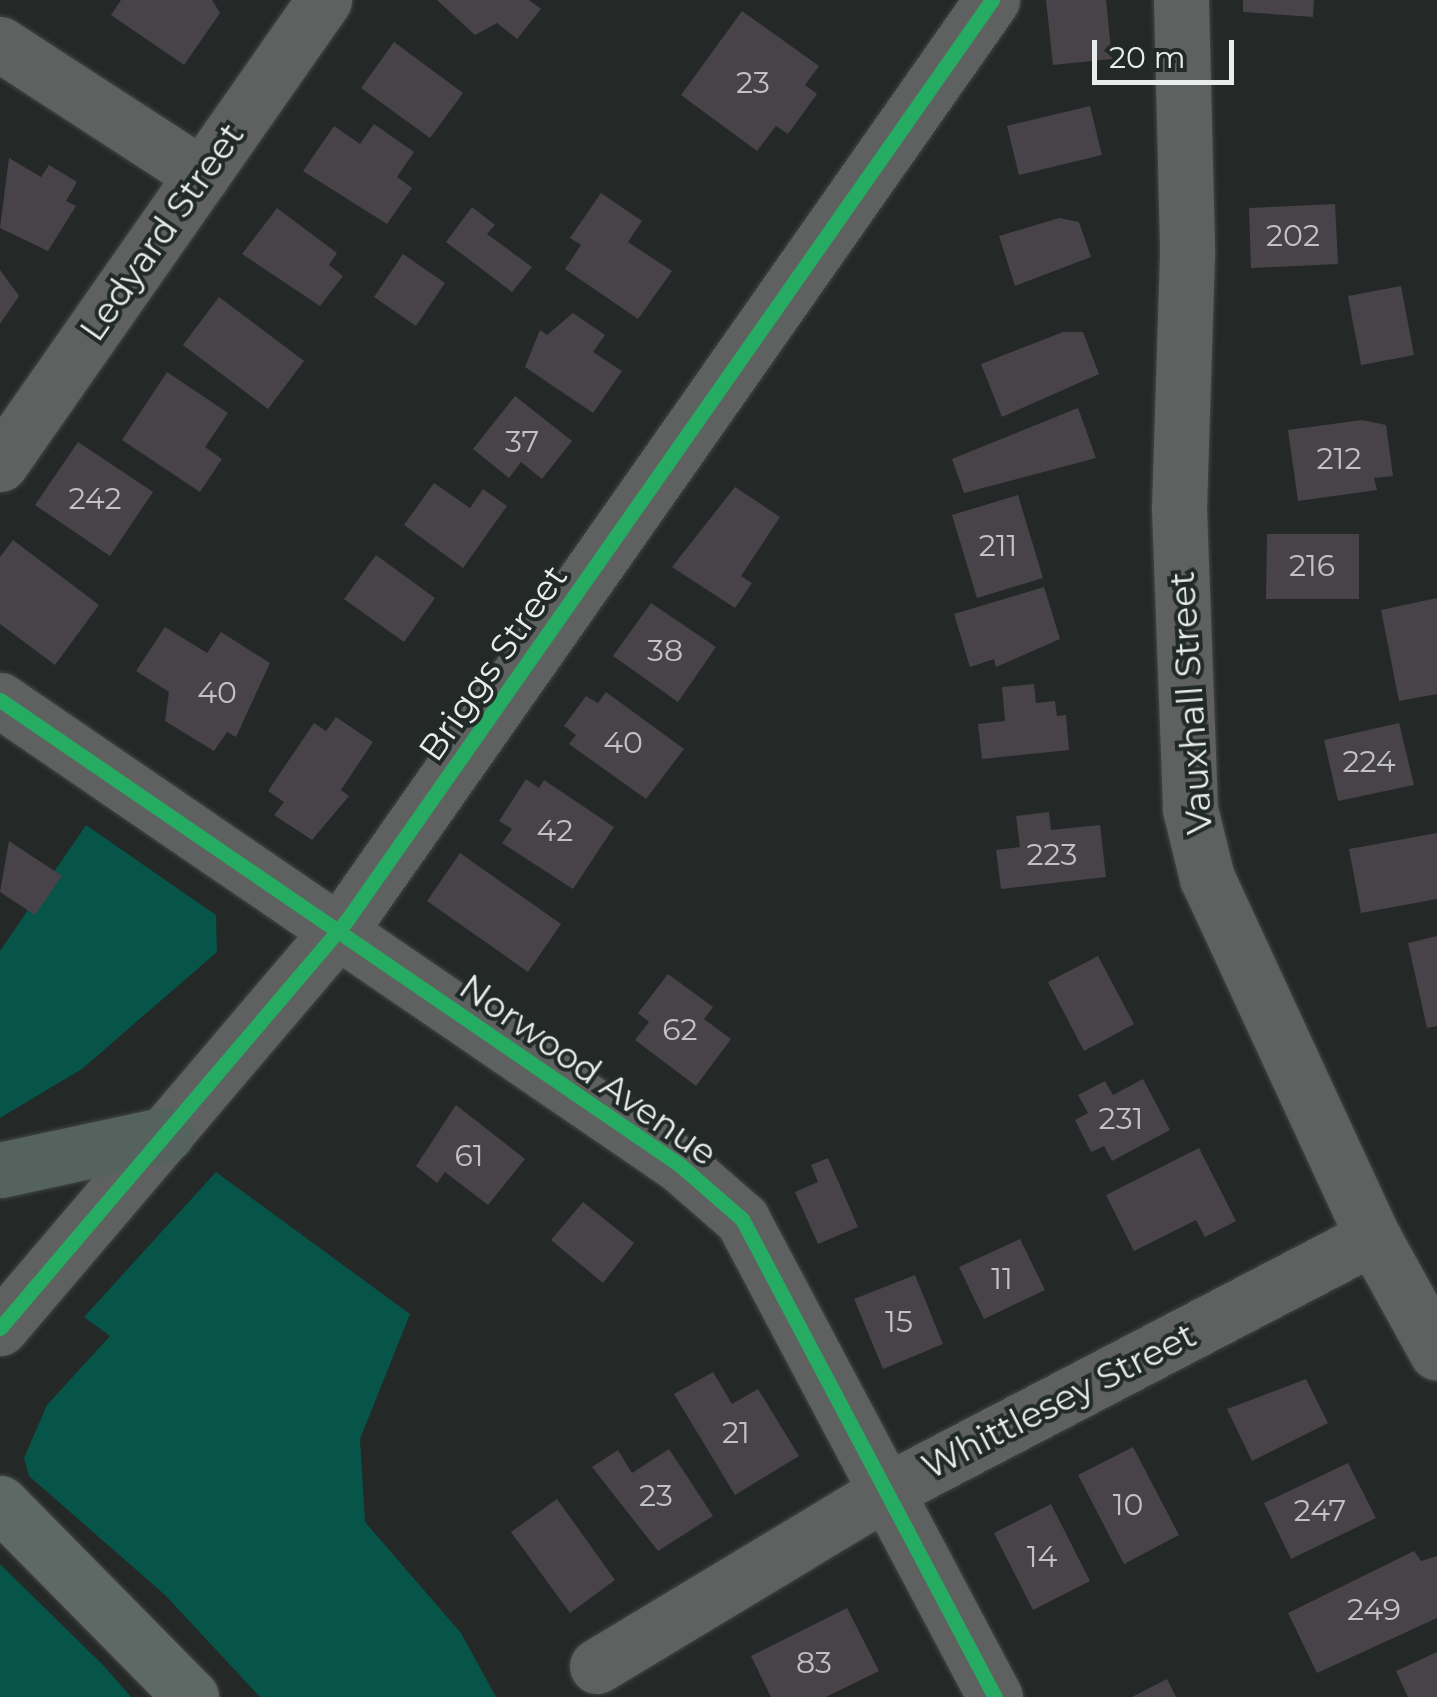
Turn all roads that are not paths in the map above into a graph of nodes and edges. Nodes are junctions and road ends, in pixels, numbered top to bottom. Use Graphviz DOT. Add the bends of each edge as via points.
graph roads {
  1 [pos="324,0"];
  2 [pos="992,0"];
  3 [pos="1181,0"];
  4 [pos="0,44"];
  5 [pos="202,175"];
  6 [pos="0,464"];
  7 [pos="0,700"];
  8 [pos="336,933"];
  9 [pos="166,1134"];
  10 [pos="0,1170"];
  11 [pos="1373,1238"];
  12 [pos="0,1328"];
  13 [pos="1437,1353"];
  14 [pos="890,1489"];
  15 [pos="0,1502"];
  16 [pos="596,1666"];
  17 [pos="192,1697"];
  18 [pos="995,1697"];
  1 -- 5 [label="street, Ledyard Street"];
  2 -- 8 [label="street, Briggs Street"];
  3 -- 11 [label="street, Vauxhall Street" via="1188,215 1178,508 1190,810 1208,878"];
  4 -- 5 [label="street"];
  5 -- 6 [label="street, Ledyard Street"];
  7 -- 8 [label="street, Norwood Avenue"];
  8 -- 9 [label="street, Briggs Street"];
  8 -- 14 [label="street, Norwood Avenue" via="680,1165 742,1219"];
  9 -- 10 [label="highway"];
  9 -- 12 [label="street, Briggs Street"];
  11 -- 13 [label="street, Vauxhall Street"];
  11 -- 14 [label="street, Whittlesey Street"];
  14 -- 16 [label="street, Whittlesey Street"];
  14 -- 18 [label="street, Norwood Avenue"];
  15 -- 17 [label="main road"];
}
